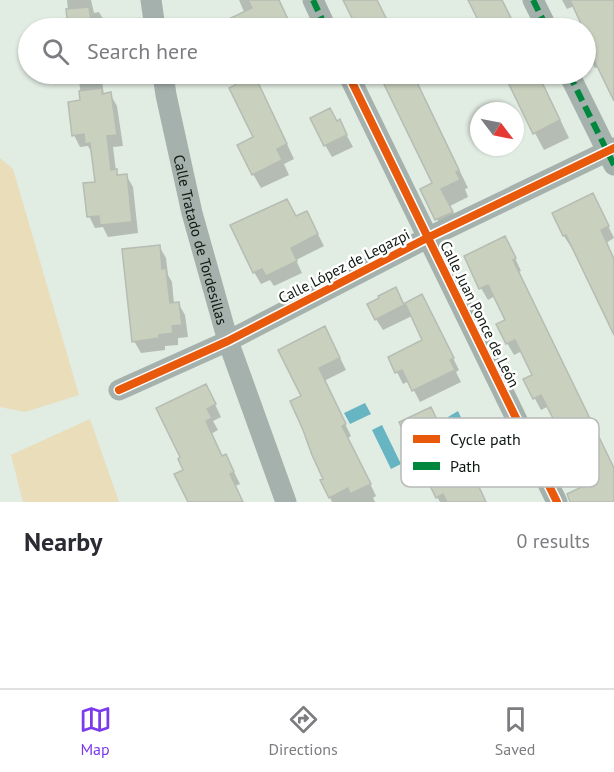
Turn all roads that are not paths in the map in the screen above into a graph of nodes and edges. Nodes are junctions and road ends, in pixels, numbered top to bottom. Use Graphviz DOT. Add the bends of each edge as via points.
graph roads {
  1 [pos="151,0"];
  2 [pos="313,0"];
  3 [pos="533,0"];
  4 [pos="154,18"];
  5 [pos="321,18"];
  6 [pos="542,18"];
  7 [pos="165,84"];
  8 [pos="353,84"];
  9 [pos="574,84"];
  10 [pos="612,155"];
  11 [pos="428,238"];
  12 [pos="228,341"];
  13 [pos="119,390"];
  14 [pos="516,418"];
  15 [pos="550,487"];
  16 [pos="286,502"];
  17 [pos="557,502"];
  1 -- 4 [label="street"];
  2 -- 5 [label="street"];
  3 -- 6 [label="street"];
  7 -- 12 [label="street, Calle Tratado de Tordesillas" via="192,213"];
  8 -- 11 [label="street, Calle Juan Ponce de León"];
  9 -- 10 [label="street"];
  10 -- 11 [label="street, Calle López de Legazpi"];
  11 -- 12 [label="street, Calle López de Legazpi"];
  11 -- 14 [label="street, Calle Juan Ponce de León"];
  12 -- 13 [label="street, Calle López de Legazpi"];
  12 -- 16 [label="street, Calle Tratado de Tordesillas"];
  15 -- 17 [label="street, Calle Juan Ponce de León"];
}
